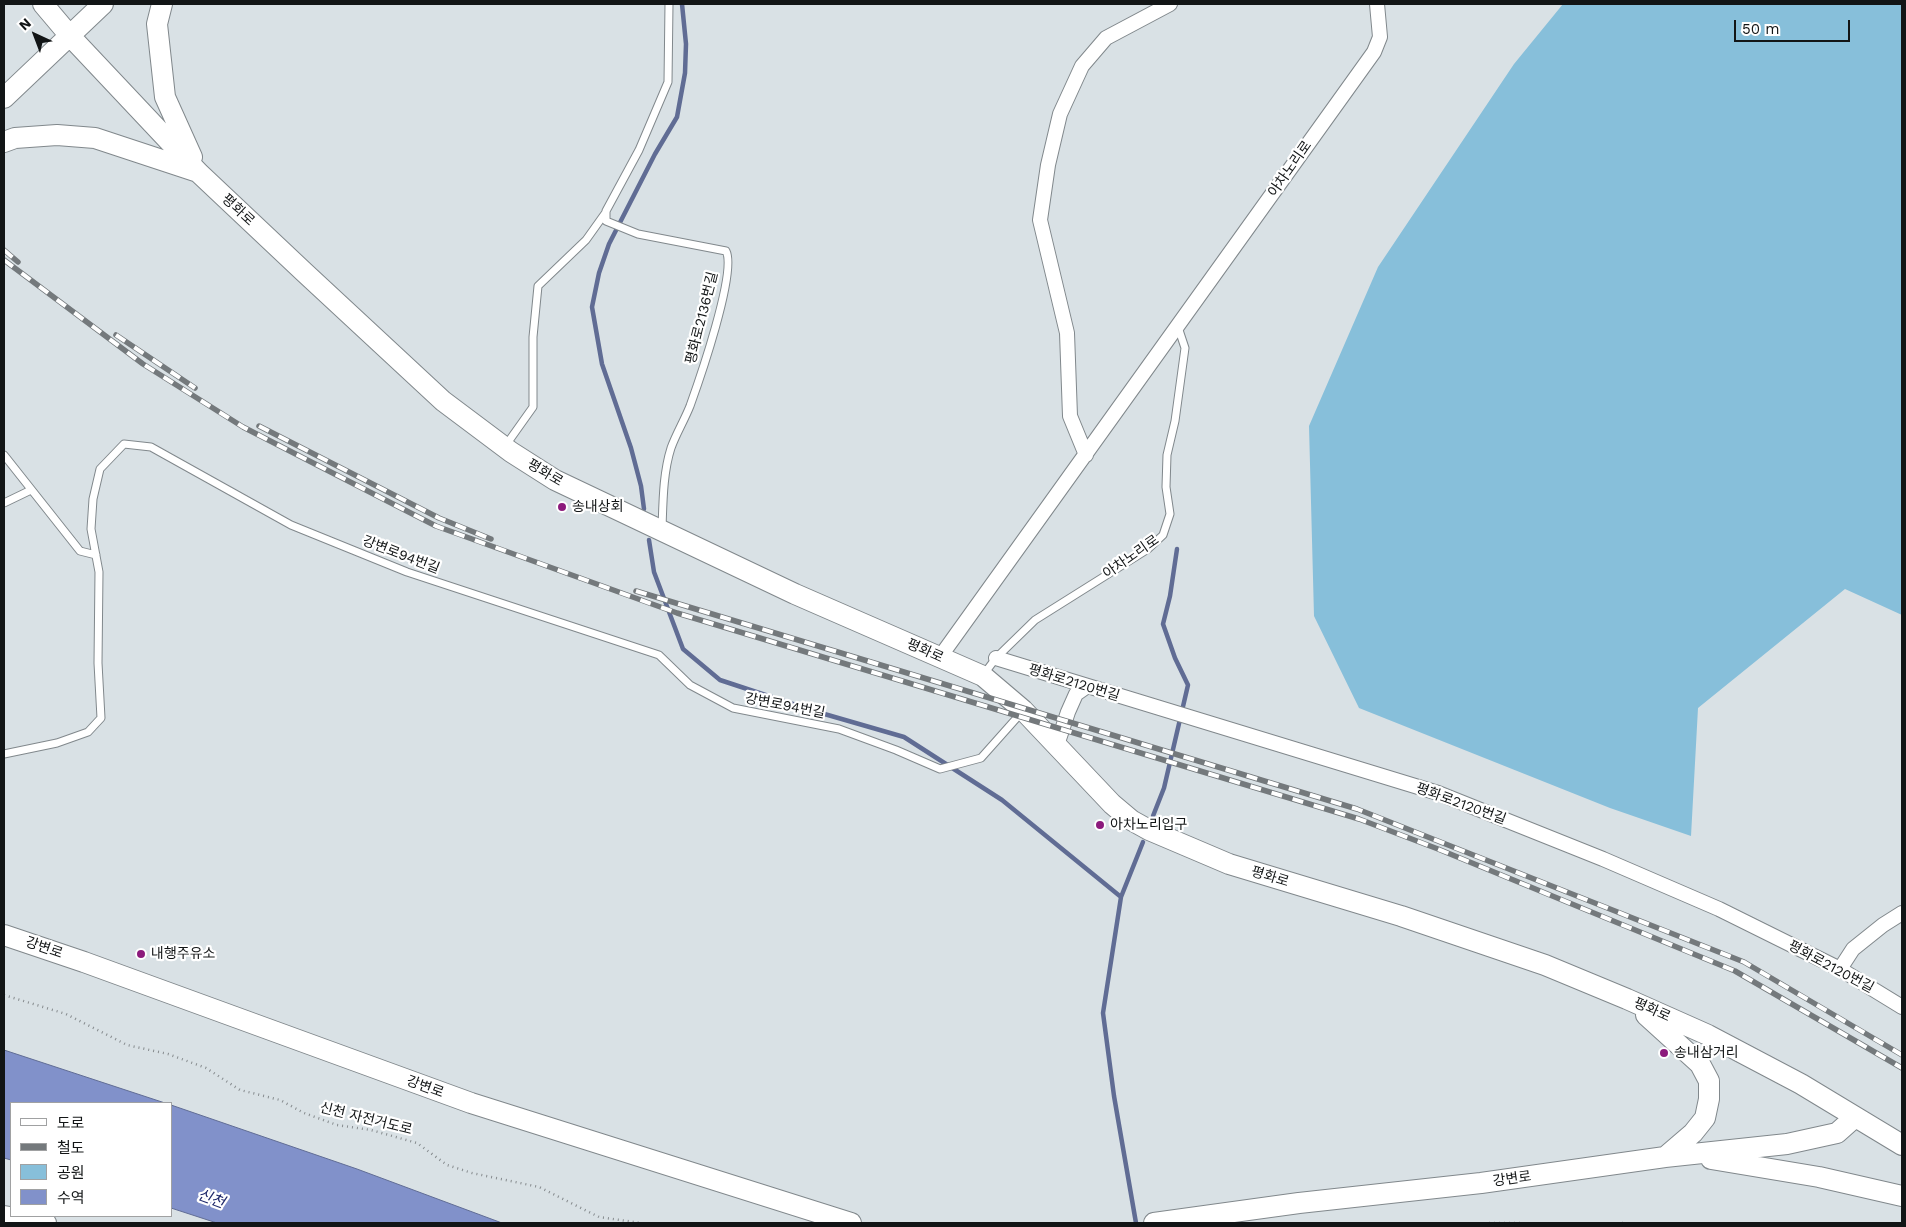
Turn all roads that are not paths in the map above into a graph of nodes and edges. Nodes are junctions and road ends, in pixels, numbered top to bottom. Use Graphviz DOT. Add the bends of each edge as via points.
graph roads {
  1 [pos="43,4"];
  2 [pos="103,4"];
  3 [pos="162,4"];
  4 [pos="669,4"];
  5 [pos="1170,4"];
  6 [pos="1377,4"];
  7 [pos="70,36"];
  8 [pos="4,98"];
  9 [pos="4,142"];
  10 [pos="198,173"];
  11 [pos="606,212"];
  12 [pos="1178,326"];
  13 [pos="504,447"];
  14 [pos="4,456"];
  15 [pos="1086,456"];
  16 [pos="31,490"];
  17 [pos="4,503"];
  18 [pos="661,531"];
  19 [pos="96,555"];
  20 [pos="940,657"];
  21 [pos="996,658"];
  22 [pos="983,676"];
  23 [pos="1086,687"];
  24 [pos="1023,710"];
  25 [pos="1057,745"];
  26 [pos="4,754"];
  27 [pos="1902,913"];
  28 [pos="4,935"];
  29 [pos="1840,969"];
  30 [pos="1627,999"];
  31 [pos="1902,1007"];
  32 [pos="1854,1116"];
  33 [pos="1902,1145"];
  34 [pos="1687,1155"];
  35 [pos="1664,1158"];
  36 [pos="1902,1196"];
  37 [pos="4,1216"];
  38 [pos="46,1223"];
  39 [pos="851,1223"];
  40 [pos="1158,1223"];
  1 -- 7 [label="main road, 평화로"];
  2 -- 7 [label="main road"];
  3 -- 10 [label="main road" via="158,24 165,98"];
  4 -- 11 [label="lane" via="668,82 639,150"];
  5 -- 15 [label="street" via="1106,38 1082,66 1060,114 1048,165 1040,220 1067,333 1070,416"];
  6 -- 12 [label="street, 아차노리로" via="1380,36 1374,52"];
  7 -- 8 [label="main road"];
  7 -- 10 [label="main road, 평화로"];
  9 -- 10 [label="main road" via="15,138 57,135 95,138"];
  10 -- 13 [label="main road, 평화로" via="443,400"];
  11 -- 13 [label="lane" via="586,240 538,286 532,337 533,407"];
  11 -- 18 [label="lane, 평화로2136번길" via="606,221 638,234 726,251 729,257 710,344 671,450"];
  12 -- 15 [label="street, 아차노리로"];
  12 -- 21 [label="lane, 아차노리로" via="1185,348 1167,454 1166,487 1170,514 1163,535 1148,550 1035,620"];
  13 -- 18 [label="main road, 평화로" via="555,480"];
  14 -- 16 [label="lane"];
  15 -- 20 [label="street, 아차노리로"];
  16 -- 17 [label="lane"];
  16 -- 19 [label="lane" via="80,551"];
  18 -- 20 [label="main road, 평화로"];
  19 -- 24 [label="lane, 강변로94번길" via="92,529 93,499 100,469 124,444 151,447 291,526 407,572 659,655 690,685 733,708 839,729 940,769 981,758"];
  19 -- 26 [label="lane, 강변로94번길" via="101,718 88,732 56,743"];
  20 -- 22 [label="main road, 평화로"];
  21 -- 22 [label="lane, 아차노리로"];
  21 -- 23 [label="street, 평화로2120번길"];
  22 -- 24 [label="main road, 평화로"];
  23 -- 25 [label="street" via="1076,694"];
  23 -- 29 [label="street, 평화로2120번길" via="1438,793 1719,909"];
  24 -- 25 [label="main road, 평화로"];
  25 -- 30 [label="main road, 평화로" via="1131,820 1192,849 1229,864 1516,955"];
  27 -- 29 [label="street" via="1853,949"];
  28 -- 39 [label="main road, 강변로" via="471,1103"];
  29 -- 31 [label="street, 평화로2120번길"];
  30 -- 32 [label="main road, 평화로" via="1716,1040"];
  30 -- 35 [label="main road" via="1700,1064 1709,1081 1705,1118"];
  32 -- 33 [label="main road, 평화로"];
  32 -- 34 [label="main road, 강변로" via="1837,1133 1795,1142"];
  34 -- 35 [label="main road, 강변로"];
  34 -- 36 [label="main road" via="1819,1177"];
  35 -- 40 [label="main road, 강변로"];
  37 -- 38 [label="main road"];
}
